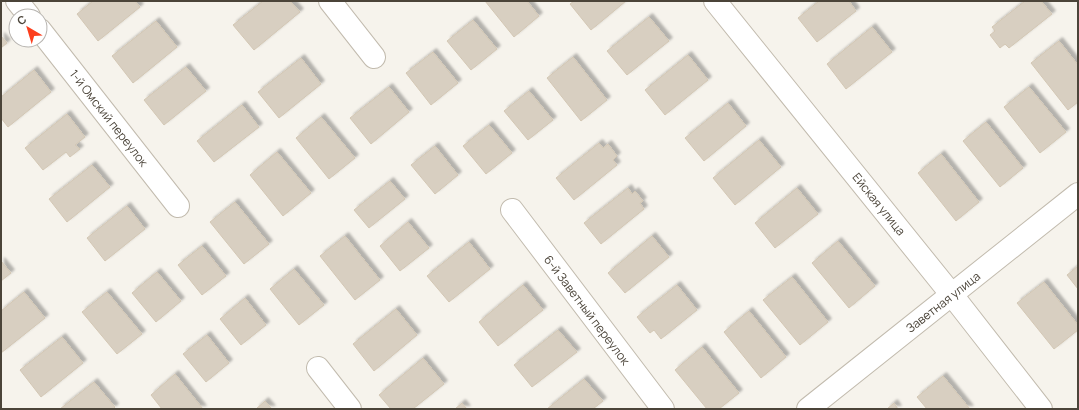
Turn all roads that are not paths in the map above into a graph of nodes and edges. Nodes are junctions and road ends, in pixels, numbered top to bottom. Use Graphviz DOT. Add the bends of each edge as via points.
graph roads {
  1 [pos="330,1"];
  2 [pos="715,1"];
  3 [pos="48,40"];
  4 [pos="374,57"];
  5 [pos="1078,194"];
  6 [pos="178,206"];
  7 [pos="512,210"];
  8 [pos="952,295"];
  9 [pos="318,368"];
  10 [pos="350,409"];
  11 [pos="663,409"];
  12 [pos="808,409"];
  13 [pos="1041,409"];
  1 -- 4 [label="street"];
  2 -- 8 [label="street, Ейская улица"];
  3 -- 6 [label="street, 1-й Омский переулок"];
  5 -- 8 [label="street, Заветная улица"];
  7 -- 11 [label="street, 6-й Заветный переулок"];
  8 -- 12 [label="street, Заветная улица"];
  8 -- 13 [label="street, Ейская улица"];
  9 -- 10 [label="street"];
}
